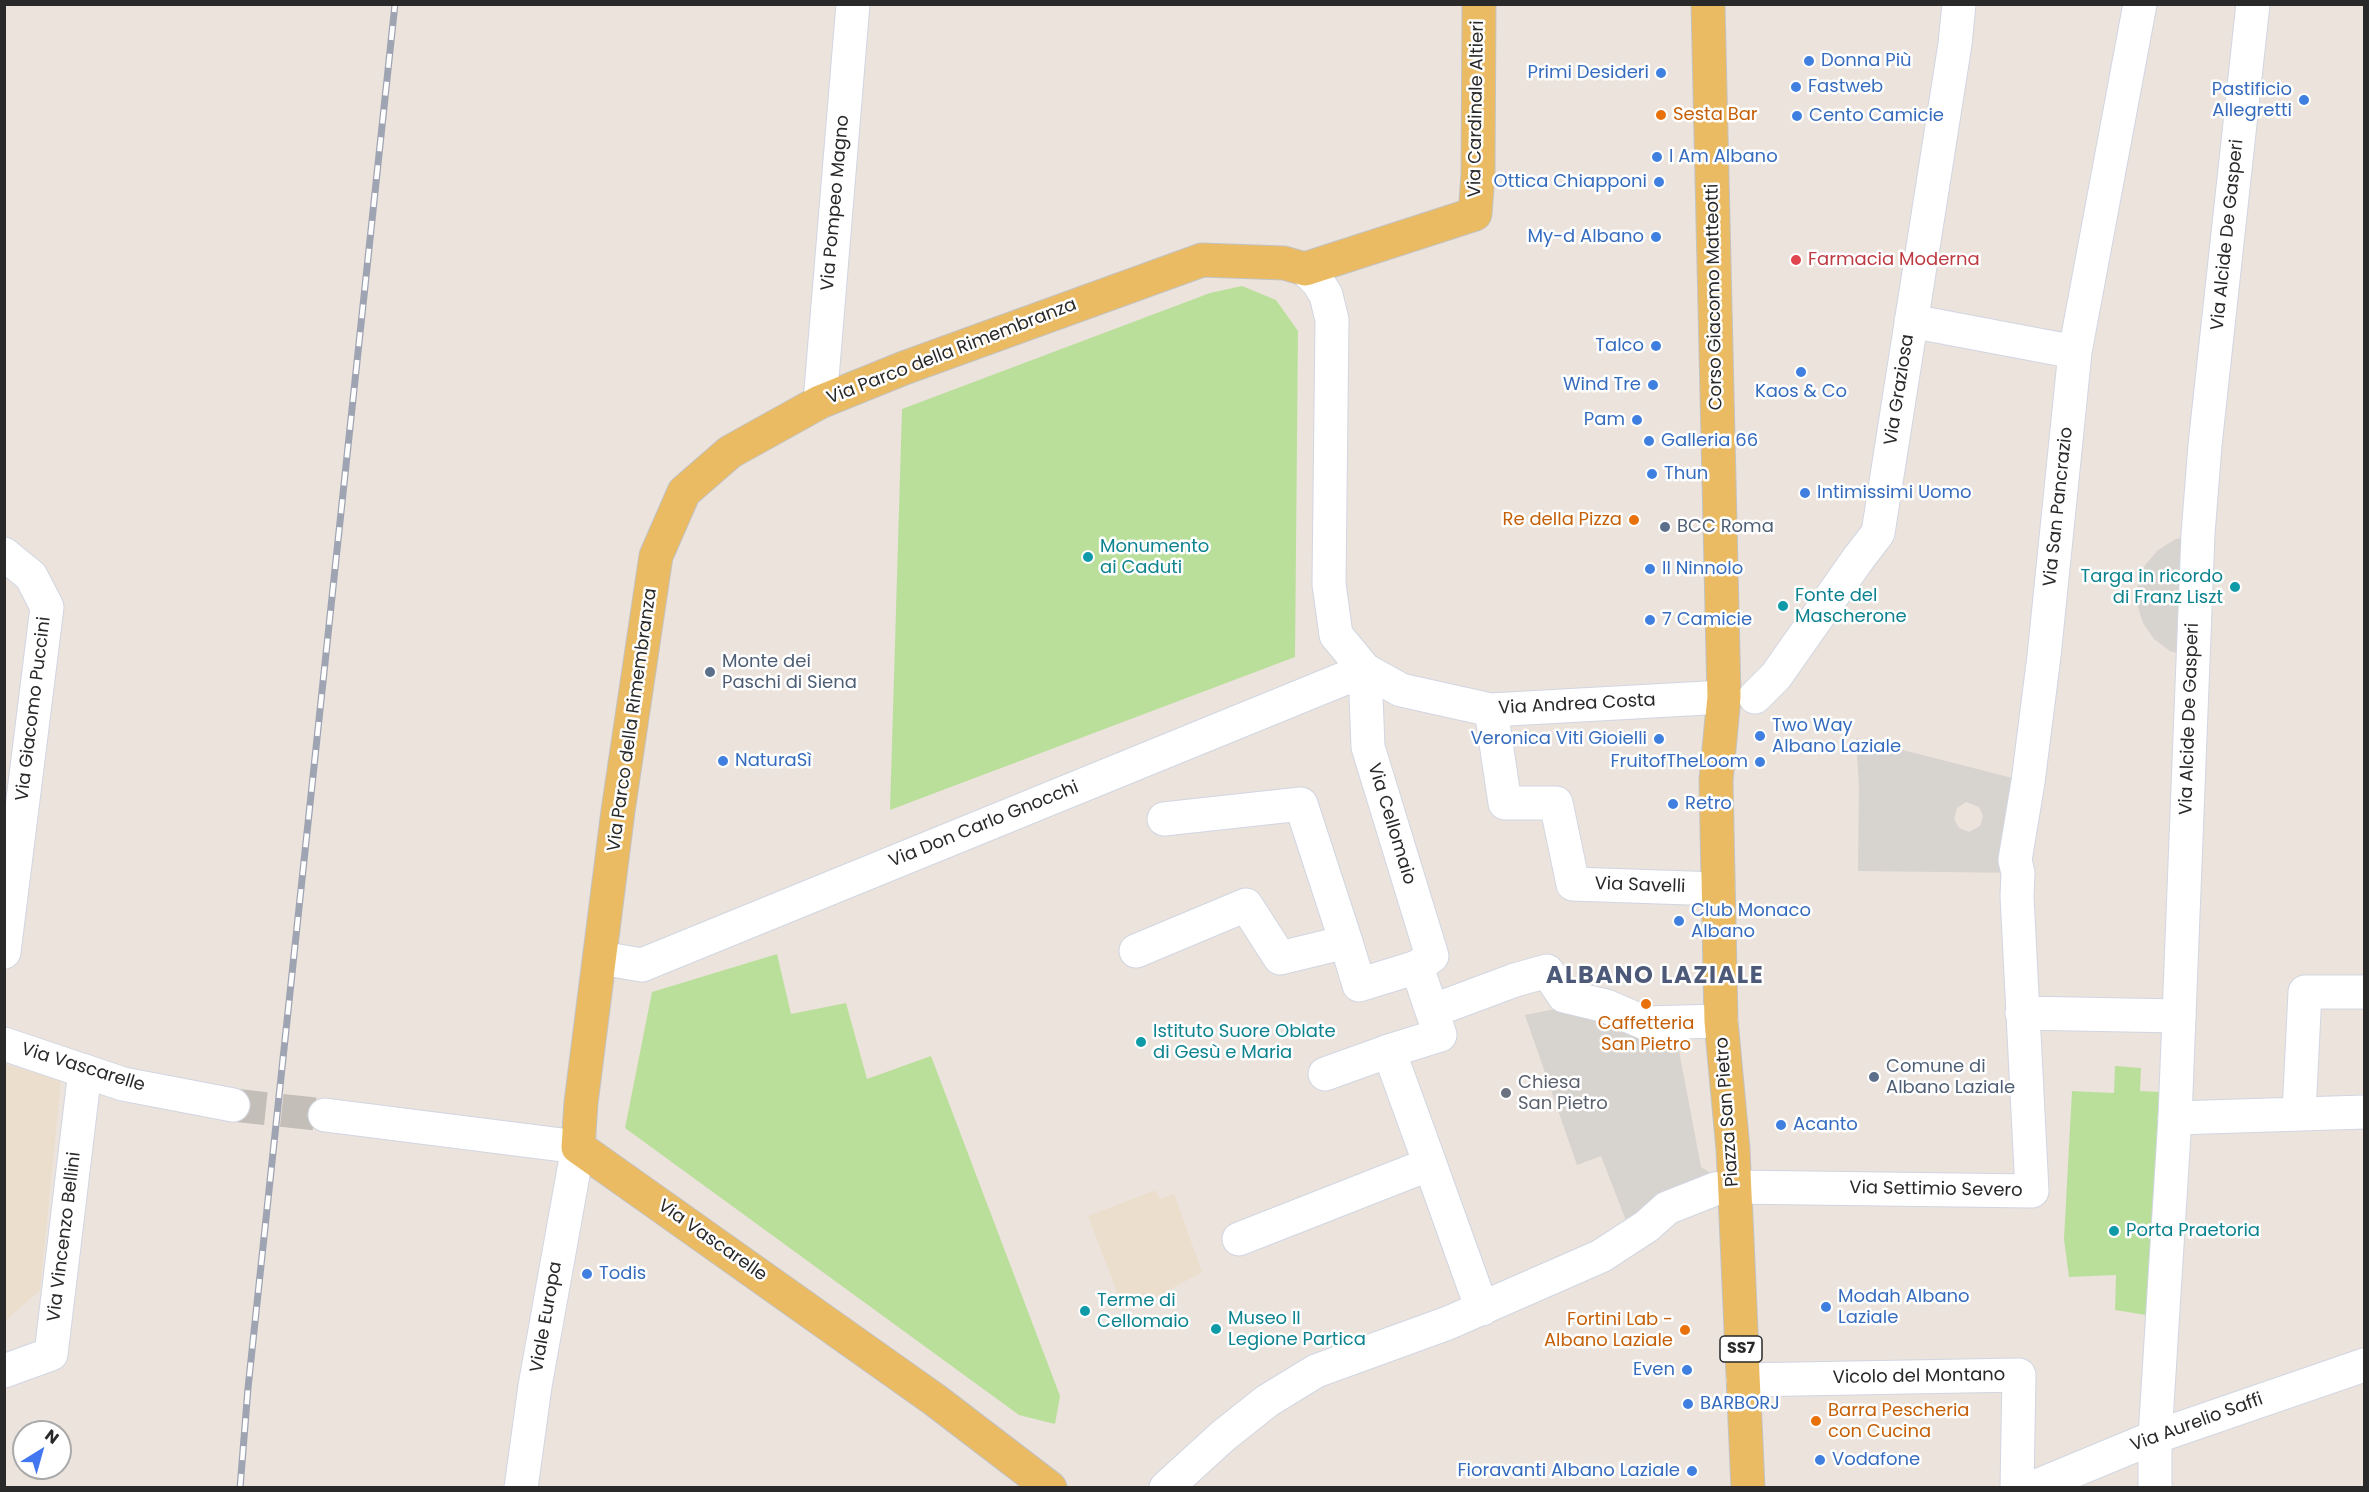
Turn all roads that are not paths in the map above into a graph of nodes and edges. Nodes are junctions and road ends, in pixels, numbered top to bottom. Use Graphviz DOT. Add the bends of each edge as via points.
graph roads {
  1 [pos="853,4"];
  2 [pos="1708,4"];
  3 [pos="1959,4"];
  4 [pos="2140,4"];
  5 [pos="2253,4"];
  6 [pos="1472,6"];
  7 [pos="1305,269"];
  8 [pos="1911,321"];
  9 [pos="2075,352"];
  10 [pos="820,402"];
  11 [pos="4,554"];
  12 [pos="1365,670"];
  13 [pos="1740,697"];
  14 [pos="1491,710"];
  15 [pos="1164,819"];
  16 [pos="1718,889"];
  17 [pos="1346,942"];
  18 [pos="1136,951"];
  19 [pos="4,952"];
  20 [pos="600,958"];
  21 [pos="1417,967"];
  22 [pos="2364,992"];
  23 [pos="1432,1011"];
  24 [pos="2022,1013"];
  25 [pos="2179,1016"];
  26 [pos="1721,1021"];
  27 [pos="4,1044"];
  28 [pos="1389,1051"];
  29 [pos="85,1071"];
  30 [pos="1325,1074"];
  31 [pos="233,1105"];
  32 [pos="2364,1112"];
  33 [pos="2299,1113"];
  34 [pos="325,1115"];
  35 [pos="2175,1118"];
  36 [pos="578,1147"];
  37 [pos="1430,1164"];
  38 [pos="1734,1199"];
  39 [pos="1239,1239"];
  40 [pos="1482,1309"];
  41 [pos="2364,1365"];
  42 [pos="4,1371"];
  43 [pos="1743,1380"];
  44 [pos="2155,1437"];
  45 [pos="521,1488"];
  46 [pos="1050,1488"];
  47 [pos="1166,1488"];
  48 [pos="1748,1488"];
  49 [pos="2017,1488"];
  50 [pos="2032,1488"];
  51 [pos="2155,1488"];
  1 -- 10 [label="street, Via Pompeo Magno"];
  2 -- 13 [label="main road, Corso Giacomo Matteotti / SS7"];
  3 -- 8 [label="street, Via Graziosa"];
  4 -- 9 [label="street, Via San Pancrazio"];
  5 -- 25 [label="street, Via Alcide De Gasperi" via="2198,534"];
  6 -- 7 [label="main road, Via Cardinale Altieri" via="1478,175 1475,214"];
  7 -- 10 [label="main road, Via Parco della Rimembranza" via="1284,263 1202,260"];
  7 -- 12 [label="street" via="1326,296 1332,320 1329,584 1336,635"];
  8 -- 9 [label="street"];
  8 -- 13 [label="street, Via Graziosa" via="1878,533 1776,676"];
  9 -- 24 [label="street, Via San Pancrazio" via="2044,656 2015,860"];
  10 -- 20 [label="main road, Via Parco della Rimembranza" via="730,452 684,492 656,555"];
  11 -- 19 [label="street, Via Giacomo Puccini" via="31,576 46,607"];
  12 -- 14 [label="street, Via Andrea Costa" via="1401,690"];
  12 -- 20 [label="street, Via Don Carlo Gnocchi" via="642,965"];
  12 -- 21 [label="street, Via Cellomaio" via="1368,747 1432,956"];
  13 -- 14 [label="street, Via Andrea Costa"];
  13 -- 16 [label="main road, Corso Giacomo Matteotti / SS7" via="1716,780"];
  14 -- 16 [label="street, Via Savelli" via="1505,803 1556,804 1573,884"];
  15 -- 17 [label="street" via="1301,804"];
  16 -- 26 [label="main road, Corso Giacomo Matteotti / SS7"];
  17 -- 18 [label="street" via="1280,958 1246,905"];
  17 -- 21 [label="street" via="1359,985"];
  20 -- 36 [label="main road, Via Parco della Rimembranza"];
  21 -- 23 [label="street"];
  22 -- 33 [label="street" via="2305,992"];
  23 -- 26 [label="street, Piazza San Pietro" via="1546,971 1564,996 1606,1006 1645,1023"];
  23 -- 28 [label="street" via="1440,1035"];
  24 -- 25 [label="street"];
  24 -- 38 [label="street, Via Settimio Severo" via="2032,1191"];
  25 -- 35 [label="street, Via Alcide De Gasperi"];
  26 -- 38 [label="main road, Piazza San Pietro / SS7"];
  27 -- 29 [label="street, Via Vascarelle"];
  28 -- 30 [label="street"];
  28 -- 37 [label="street"];
  29 -- 31 [label="street, Via Vascarelle" via="123,1084"];
  29 -- 42 [label="street, Via Vincenzo Bellini" via="51,1354"];
  32 -- 33 [label="street"];
  33 -- 35 [label="street"];
  34 -- 36 [label="street, Via Vascarelle"];
  35 -- 44 [label="street, Via Alcide De Gasperi"];
  36 -- 45 [label="street, Viale Europa" via="535,1386"];
  36 -- 46 [label="main road, Via Vascarelle" via="935,1400"];
  37 -- 39 [label="street"];
  37 -- 40 [label="street"];
  38 -- 40 [label="street" via="1715,1189 1667,1208 1601,1256"];
  38 -- 43 [label="main road, SS7"];
  40 -- 47 [label="street" via="1316,1371 1267,1401"];
  41 -- 44 [label="street, Via Aurelio Saffi"];
  43 -- 48 [label="main road, SS7"];
  43 -- 49 [label="street, Vicolo del Montano" via="2019,1375"];
  44 -- 50 [label="street, Via Aurelio Saffi"];
  44 -- 51 [label="street, Via Alcide De Gasperi"];
}
